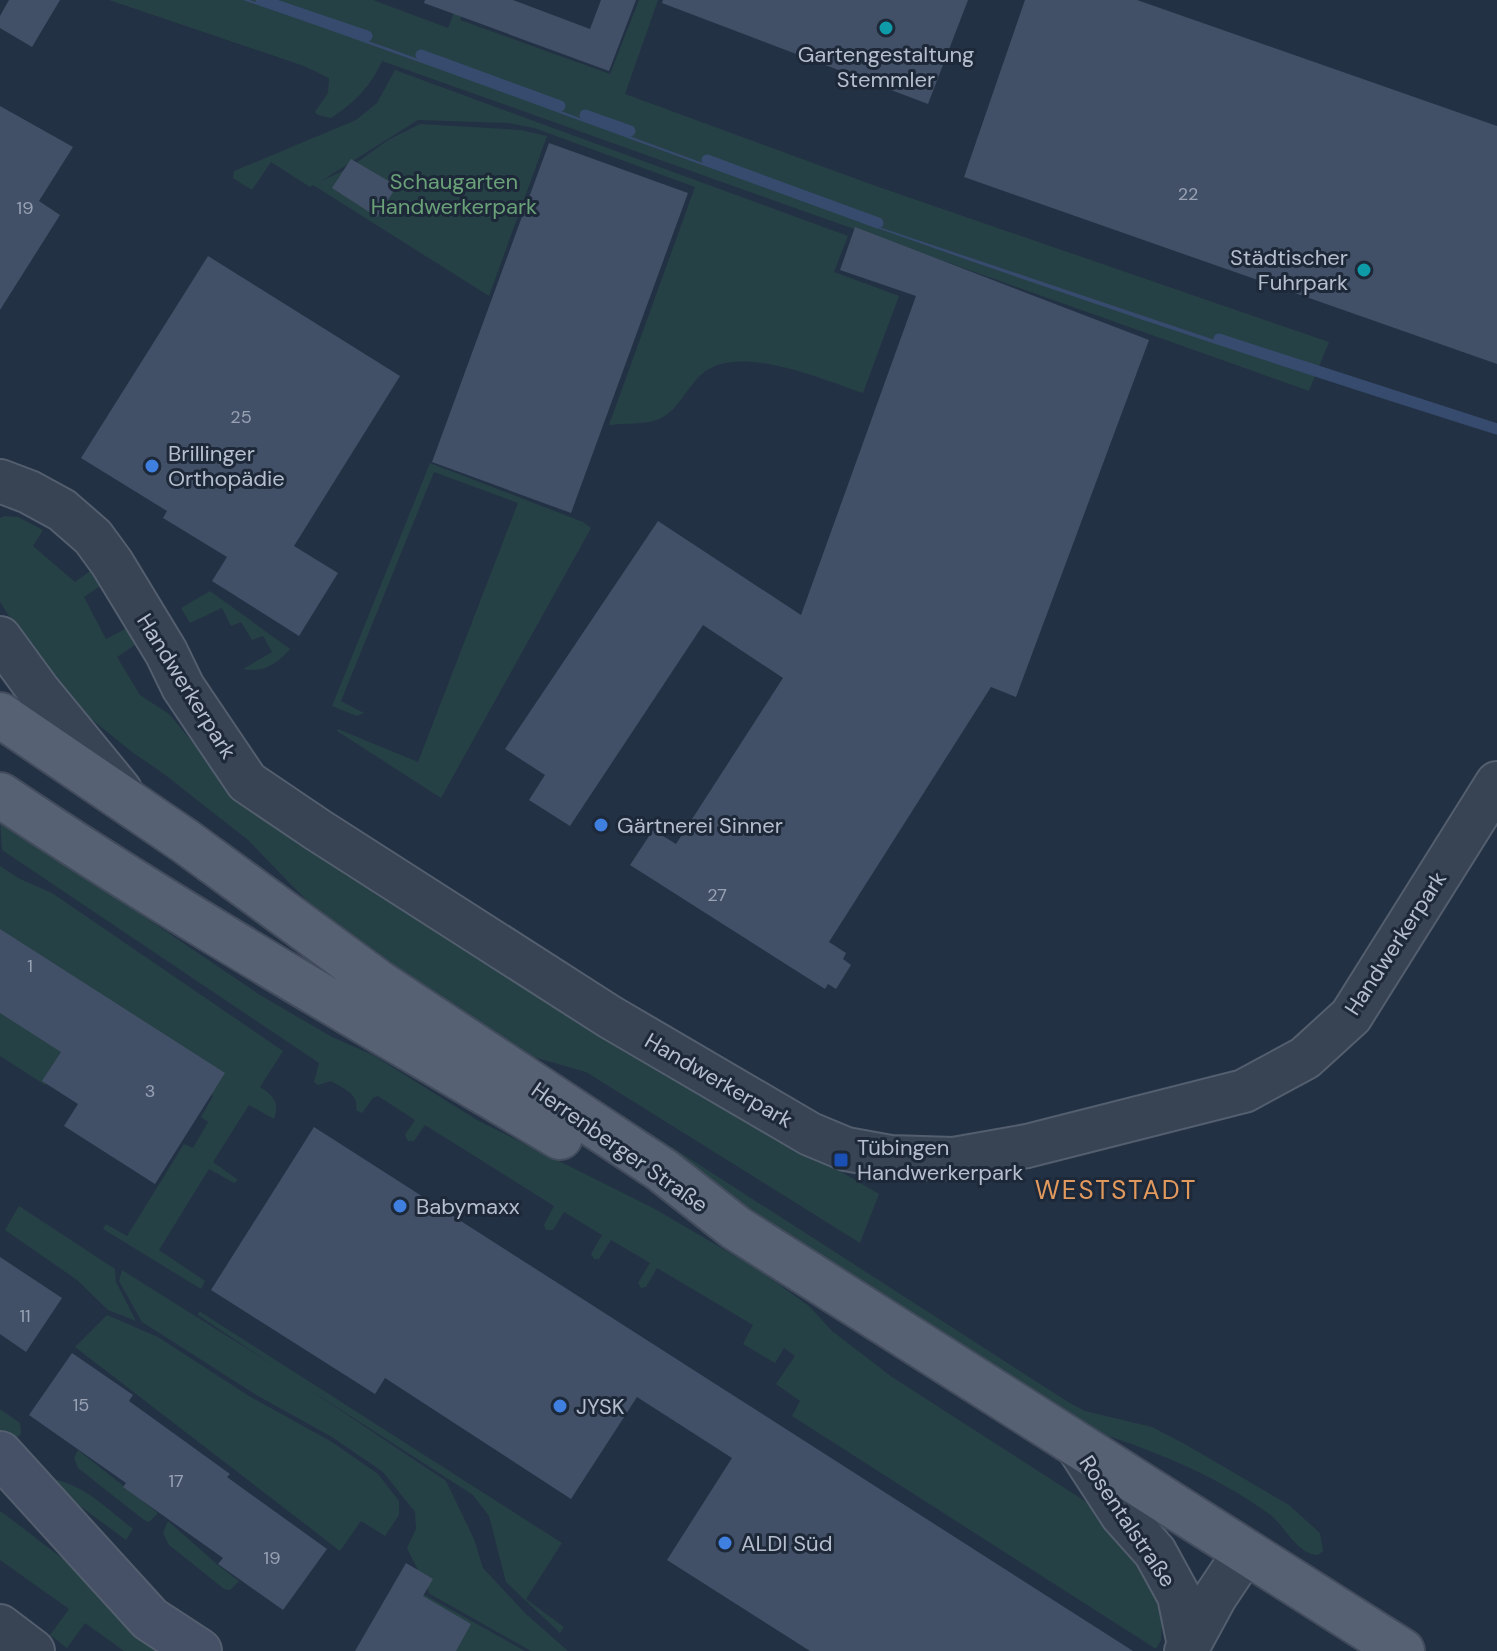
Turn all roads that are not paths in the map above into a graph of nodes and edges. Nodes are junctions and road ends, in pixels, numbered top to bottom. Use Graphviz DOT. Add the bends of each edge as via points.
graph roads {
  1 [pos="0,481"];
  2 [pos="0,638"];
  3 [pos="0,715"];
  4 [pos="1497,783"];
  5 [pos="0,795"];
  6 [pos="131,803"];
  7 [pos="736,1228"];
  8 [pos="1076,1444"];
  9 [pos="0,1454"];
  10 [pos="0,1485"];
  11 [pos="1245,1552"];
  12 [pos="97,1560"];
  13 [pos="0,1626"];
  14 [pos="1188,1648"];
  15 [pos="33,1651"];
  16 [pos="199,1651"];
  17 [pos="218,1651"];
  18 [pos="1402,1651"];
  1 -- 4 [label="street, Handwerkerpark" via="62,510 93,537 247,782 610,1017 810,1134 846,1149 954,1159 1027,1146 1244,1091 1305,1058 1351,1016"];
  2 -- 6 [label="street"];
  3 -- 6 [label="main road, Herrenberger Straße"];
  5 -- 7 [label="main road, Herrenberger Straße" via="355,1018 647,1188"];
  6 -- 7 [label="main road, Herrenberger Straße" via="379,983 662,1170"];
  7 -- 8 [label="main road"];
  8 -- 11 [label="main road"];
  8 -- 14 [label="street, Rosentalstraße" via="1122,1515 1155,1552 1179,1596"];
  9 -- 12 [label="street"];
  10 -- 12 [label="street"];
  11 -- 14 [label="street, Rosentalstraße"];
  11 -- 18 [label="main road"];
  12 -- 16 [label="street" via="150,1619"];
  12 -- 17 [label="street" via="164,1605"];
  13 -- 15 [label="street"];
}
